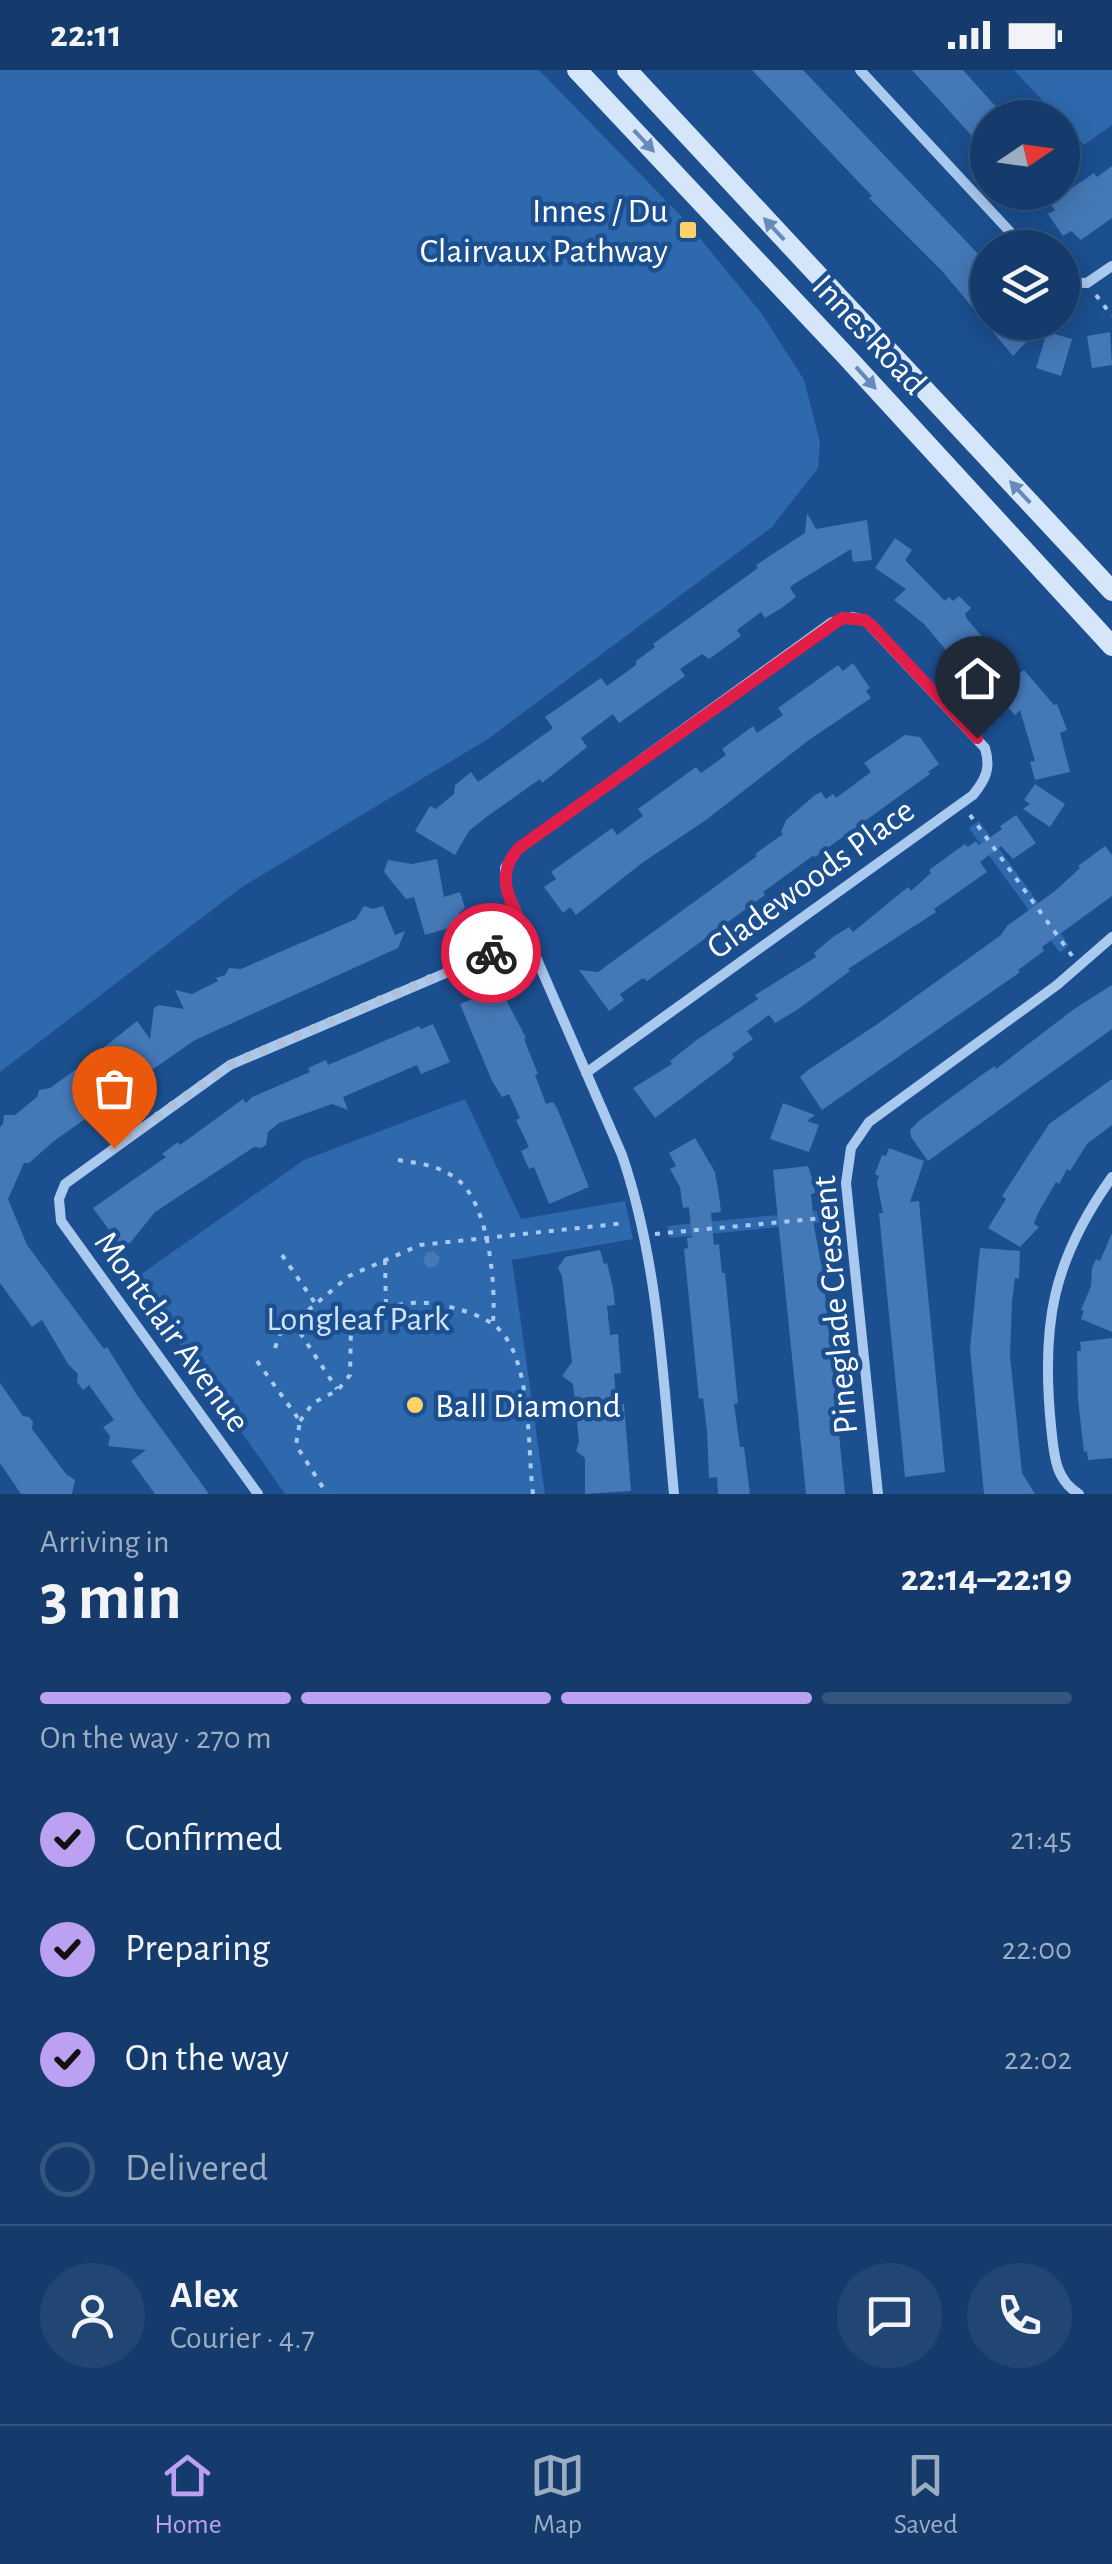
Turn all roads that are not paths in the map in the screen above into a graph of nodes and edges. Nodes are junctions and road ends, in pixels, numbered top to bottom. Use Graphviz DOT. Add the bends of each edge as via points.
graph roads {
  1 [pos="577,70"];
  2 [pos="627,70"];
  3 [pos="860,70"];
  4 [pos="1008,230"];
  5 [pos="1112,266"];
  6 [pos="1080,283"];
  7 [pos="1112,591"];
  8 [pos="1112,646"];
  9 [pos="528,938"];
  10 [pos="1112,938"];
  11 [pos="586,1072"];
  12 [pos="1112,1177"];
  13 [pos="258,1494"];
  14 [pos="674,1494"];
  15 [pos="878,1494"];
  16 [pos="1079,1494"];
  1 -- 8 [label="main road, Innes Road, one-way"];
  7 -- 2 [label="main road, Innes Road, one-way"];
  3 -- 4 [label="street"];
  5 -- 6 [label="street"];
  9 -- 11 [label="street, Gladewoods Place"];
  9 -- 11 [label="street, Gladewoods Place" via="504,878 519,848 842,618 873,627 985,748 986,780 960,804"];
  9 -- 13 [label="street, Montclair Avenue" via="230,1065 65,1184 60,1221"];
  10 -- 15 [label="street, Pineglade Crescent" via="870,1122 851,1148 849,1210"];
  11 -- 14 [label="street, Gladewoods Place" via="622,1155 645,1235"];
  12 -- 16 [label="street" via="1064,1261 1050,1314 1047,1388 1054,1454 1062,1479"];
}
